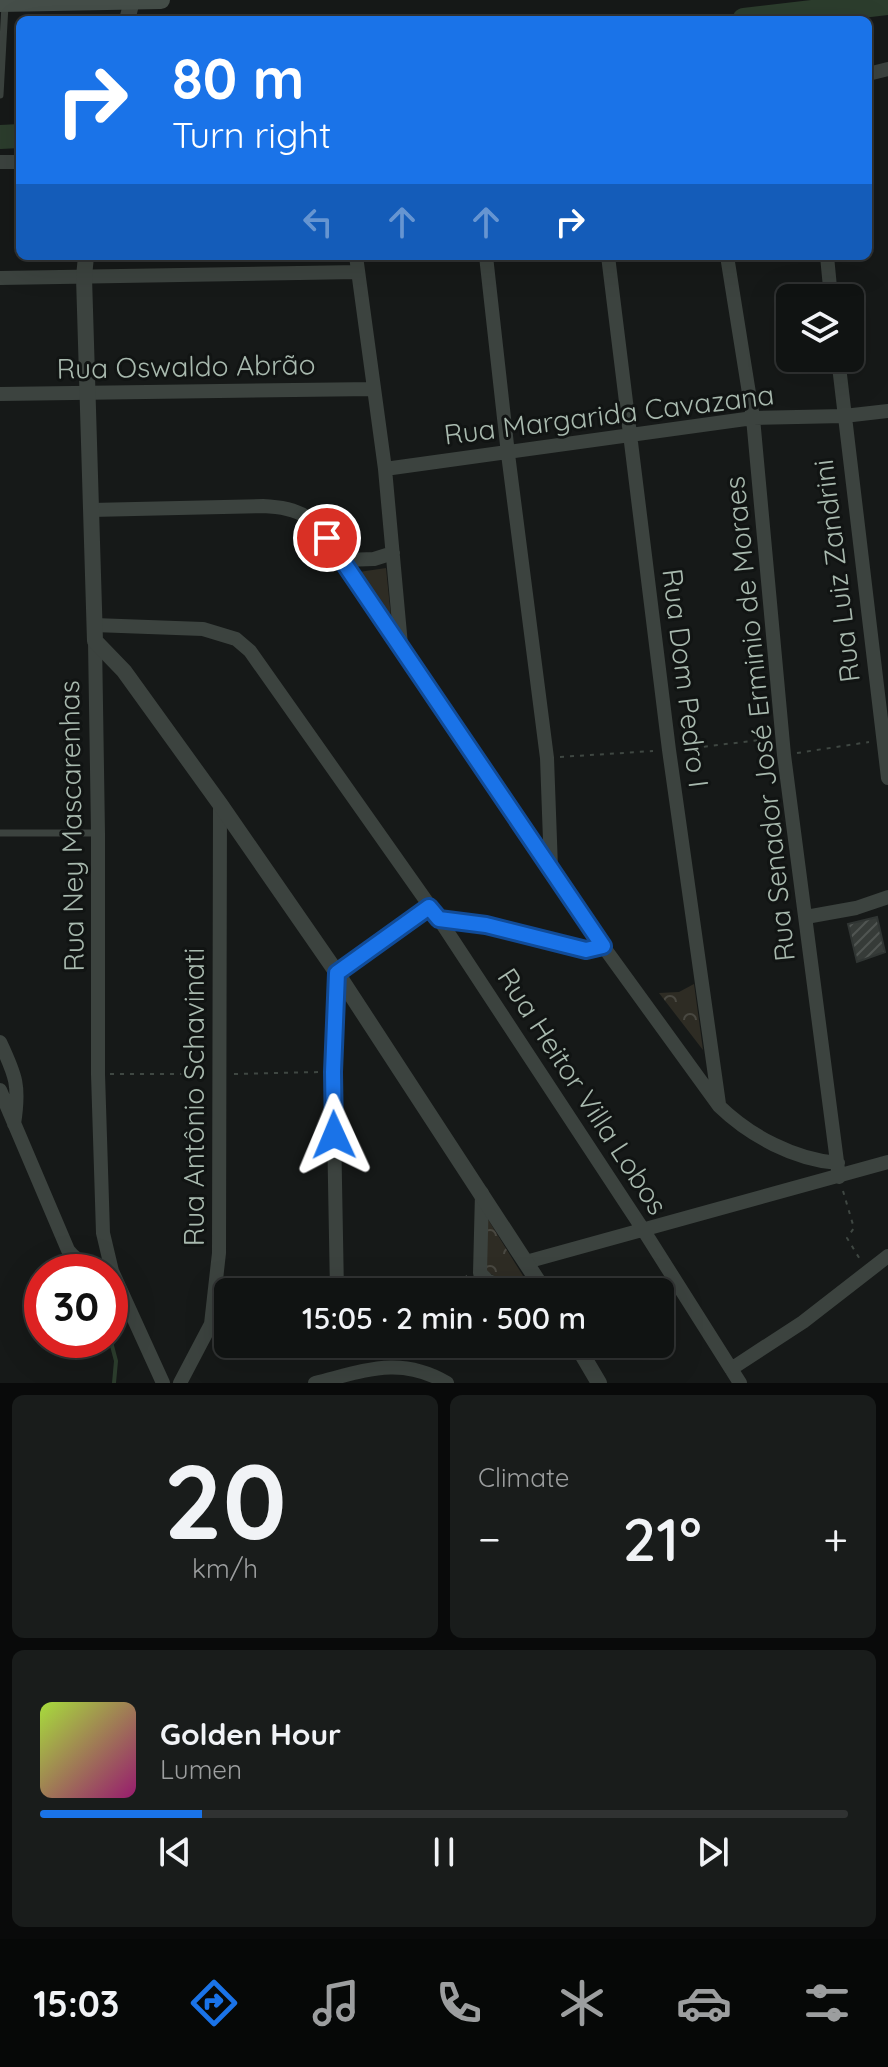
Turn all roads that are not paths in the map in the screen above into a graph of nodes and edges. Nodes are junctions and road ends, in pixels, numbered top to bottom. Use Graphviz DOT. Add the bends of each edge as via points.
graph roads {
  1 [pos="161,0"];
  2 [pos="4,2"];
  3 [pos="130,7"];
  4 [pos="2,61"];
  5 [pos="1,86"];
  6 [pos="0,95"];
  7 [pos="86,260"];
  8 [pos="356,260"];
  9 [pos="486,260"];
  10 [pos="608,260"];
  11 [pos="728,260"];
  12 [pos="827,260"];
  13 [pos="358,272"];
  14 [pos="84,277"];
  15 [pos="0,278"];
  16 [pos="830,284"];
  17 [pos="839,372"];
  18 [pos="374,389"];
  19 [pos="0,394"];
  20 [pos="87,394"];
  21 [pos="888,411"];
  22 [pos="844,416"];
  23 [pos="753,418"];
  24 [pos="629,435"];
  25 [pos="508,454"];
  26 [pos="385,469"];
  27 [pos="91,510"];
  28 [pos="393,553"];
  29 [pos="344,560"];
  30 [pos="94,633"];
  31 [pos="402,646"];
  32 [pos="888,778"];
  33 [pos="220,804"];
  34 [pos="0,833"];
  35 [pos="98,833"];
  36 [pos="551,870"];
  37 [pos="888,897"];
  38 [pos="434,913"];
  39 [pos="806,917"];
  40 [pos="603,946"];
  41 [pos="337,973"];
  42 [pos="0,1042"];
  43 [pos="0,1090"];
  44 [pos="719,1106"];
  45 [pos="14,1124"];
  46 [pos="888,1162"];
  47 [pos="838,1170"];
  48 [pos="482,1193"];
  49 [pos="644,1231"];
  50 [pos="71,1254"];
  51 [pos="108,1254"];
  52 [pos="888,1256"];
  53 [pos="526,1262"];
  54 [pos="337,1278"];
  55 [pos="485,1278"];
  56 [pos="536,1278"];
  57 [pos="128,1306"];
  58 [pos="584,1358"];
  59 [pos="731,1369"];
  60 [pos="163,1383"];
  61 [pos="180,1383"];
  62 [pos="315,1383"];
  63 [pos="447,1383"];
  64 [pos="599,1383"];
  65 [pos="740,1383"];
  1 -- 3 [label="main road"];
  2 -- 3 [label="main road"];
  2 -- 4 [label="lane"];
  4 -- 5 [label="lane"];
  5 -- 6 [label="lane"];
  7 -- 14 [label="street, Rua Ney Mascarenhas"];
  8 -- 13 [label="street"];
  9 -- 25 [label="street"];
  10 -- 24 [label="street, Rua Dom Pedro I"];
  11 -- 23 [label="street, Rua Senador José Erminio de Moraes"];
  12 -- 16 [label="street"];
  13 -- 14 [label="street"];
  13 -- 18 [label="street"];
  14 -- 15 [label="street"];
  14 -- 20 [label="street, Rua Ney Mascarenhas"];
  17 -- 22 [label="street, Rua Luiz Zandrini"];
  18 -- 20 [label="street, Rua Oswaldo Abrão"];
  18 -- 26 [label="street"];
  19 -- 20 [label="street, Rua Oswaldo Abrão"];
  20 -- 27 [label="street, Rua Ney Mascarenhas"];
  21 -- 22 [label="street, Rua Margarida Cavazana"];
  22 -- 23 [label="street, Rua Margarida Cavazana"];
  22 -- 32 [label="street, Rua Luiz Zandrini"];
  23 -- 24 [label="street, Rua Margarida Cavazana"];
  23 -- 39 [label="street, Rua Senador José Erminio de Moraes" via="782,737"];
  24 -- 25 [label="street, Rua Margarida Cavazana"];
  24 -- 44 [label="street, Rua Dom Pedro I"];
  25 -- 26 [label="street, Rua Margarida Cavazana"];
  25 -- 36 [label="street" via="547,758"];
  26 -- 28 [label="street"];
  27 -- 29 [label="street" via="278,507 310,516"];
  27 -- 30 [label="street, Rua Ney Mascarenhas"];
  28 -- 29 [label="street"];
  28 -- 31 [label="street"];
  29 -- 31 [label="street"];
  30 -- 33 [label="street"];
  30 -- 35 [label="street, Rua Ney Mascarenhas"];
  30 -- 38 [label="street, Rua Heitor Villa Lobos" via="203,629 236,639 250,651"];
  31 -- 36 [label="street"];
  33 -- 41 [label="street"];
  33 -- 61 [label="street, Rua Antônio Schavinati" via="216,1298 211,1324"];
  34 -- 35 [label="lane"];
  35 -- 51 [label="street, Rua Ney Mascarenhas" via="100,1170"];
  36 -- 40 [label="street"];
  37 -- 39 [label="street"];
  38 -- 40 [label="street" via="586,950"];
  38 -- 41 [label="street"];
  38 -- 49 [label="street, Rua Heitor Villa Lobos"];
  39 -- 47 [label="street, Rua Senador José Erminio de Moraes"];
  40 -- 44 [label="street"];
  41 -- 48 [label="street"];
  41 -- 54 [label="street"];
  42 -- 45 [label="street" via="16,1080"];
  43 -- 45 [label="street"];
  44 -- 47 [label="street" via="795,1154"];
  45 -- 50 [label="street"];
  46 -- 47 [label="street"];
  47 -- 49 [label="street"];
  48 -- 53 [label="street"];
  48 -- 55 [label="street" via="478,1259"];
  49 -- 53 [label="street"];
  49 -- 59 [label="street, Rua Heitor Villa Lobos"];
  52 -- 59 [label="street"];
  53 -- 56 [label="street"];
  57 -- 60 [label="street, Rua Ney Mascarenhas"];
  58 -- 64 [label="street"];
  59 -- 65 [label="street, Rua Heitor Villa Lobos"];
  62 -- 63 [label="street" via="404,1366"];
}
